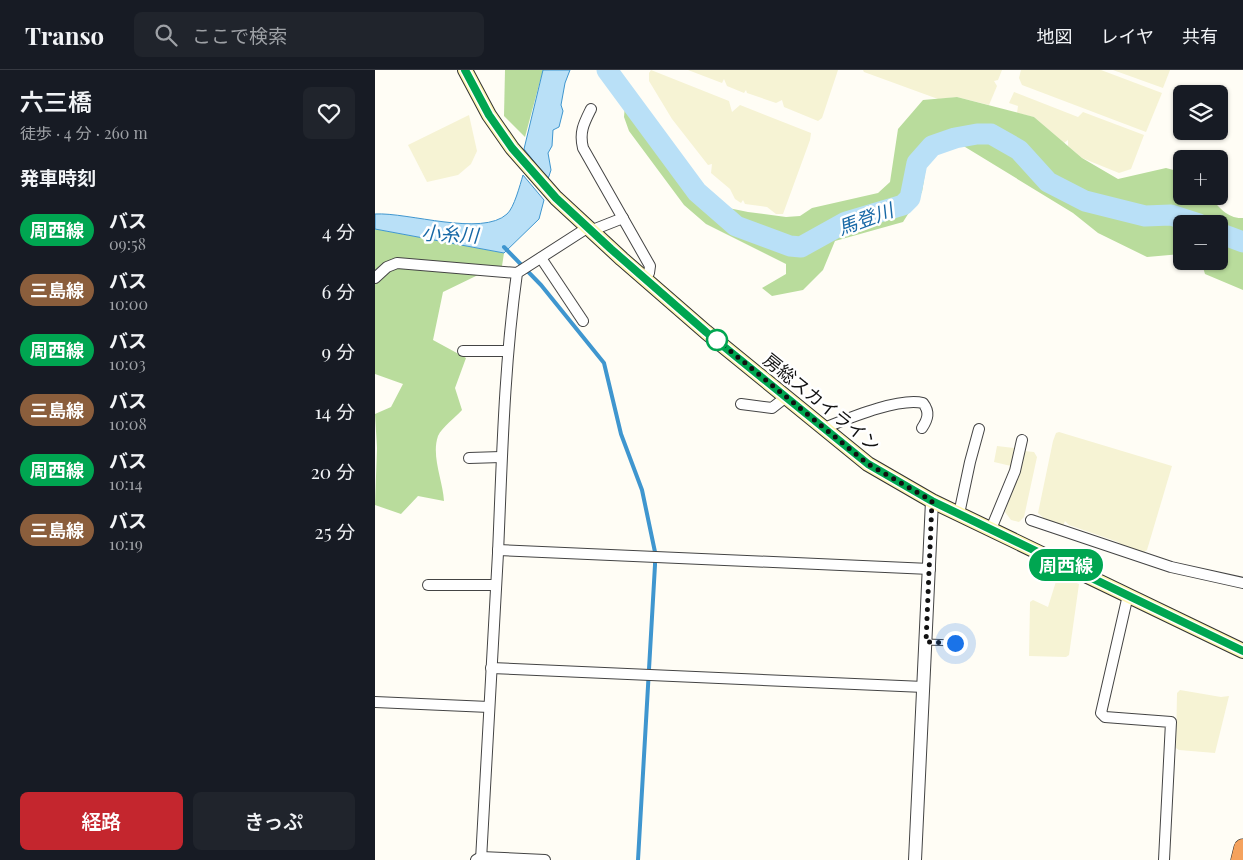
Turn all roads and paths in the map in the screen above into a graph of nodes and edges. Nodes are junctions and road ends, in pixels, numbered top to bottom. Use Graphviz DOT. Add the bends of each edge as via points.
graph roads {
  1 [pos="465,70"];
  2 [pos="591,109"];
  3 [pos="623,218"];
  4 [pos="589,229"];
  5 [pos="539,259"];
  6 [pos="519,272"];
  7 [pos="375,278"];
  8 [pos="644,278"];
  9 [pos="583,321"];
  10 [pos="463,351"];
  11 [pos="508,351"];
  12 [pos="786,397"];
  13 [pos="741,404"];
  14 [pos="824,428"];
  15 [pos="922,428"];
  16 [pos="979,429"];
  17 [pos="1022,440"];
  18 [pos="469,458"];
  19 [pos="501,458"];
  20 [pos="932,501"];
  21 [pos="959,514"];
  22 [pos="1031,520"];
  23 [pos="991,529"];
  24 [pos="498,550"];
  25 [pos="930,569"];
  26 [pos="1243,583"];
  27 [pos="428,585"];
  28 [pos="496,585"];
  29 [pos="1128,596"];
  30 [pos="926,642"];
  31 [pos="955,643"];
  32 [pos="1243,651"];
  33 [pos="491,668"];
  34 [pos="924,687"];
  35 [pos="375,702"];
  36 [pos="489,707"];
  37 [pos="1243,848"];
  38 [pos="479,859"];
  39 [pos="545,860"];
  40 [pos="915,860"];
  41 [pos="1164,860"];
  42 [pos="1240,860"];
  1 -- 4 [label="main road, 房総スカイライン" via="489,115 512,148 556,198"];
  2 -- 3 [label="street" via="581,128 581,141"];
  3 -- 4 [label="street"];
  3 -- 8 [label="street" via="650,266"];
  4 -- 5 [label="street"];
  4 -- 8 [label="main road, 房総スカイライン"];
  5 -- 6 [label="street"];
  5 -- 9 [label="street"];
  6 -- 7 [label="street" via="397,263"];
  6 -- 11 [label="street"];
  8 -- 12 [label="main road, 房総スカイライン"];
  10 -- 11 [label="street"];
  11 -- 19 [label="street"];
  12 -- 13 [label="street" via="772,408"];
  12 -- 14 [label="main road, 房総スカイライン"];
  14 -- 15 [label="street" via="887,406 918,402 923,403 928,411"];
  14 -- 20 [label="main road, 房総スカイライン" via="868,464"];
  16 -- 21 [label="street"];
  17 -- 23 [label="street" via="1015,471"];
  18 -- 19 [label="street"];
  19 -- 24 [label="street"];
  20 -- 21 [label="main road, 房総スカイライン"];
  20 -- 25 [label="street"];
  21 -- 23 [label="main road, 房総スカイライン"];
  22 -- 26 [label="street" via="1171,567"];
  23 -- 29 [label="main road, 房総スカイライン"];
  24 -- 25 [label="street"];
  24 -- 28 [label="street"];
  25 -- 30 [label="street"];
  27 -- 28 [label="street"];
  28 -- 33 [label="street"];
  29 -- 32 [label="main road, 房総スカイライン"];
  29 -- 41 [label="street" via="1101,713 1105,717 1171,722"];
  30 -- 31 [label="lane"];
  30 -- 34 [label="street"];
  33 -- 34 [label="street"];
  33 -- 36 [label="street"];
  34 -- 40 [label="street"];
  35 -- 36 [label="street"];
  36 -- 38 [label="street"];
  37 -- 42 [label="highway"];
  38 -- 39 [label="street"];
}
